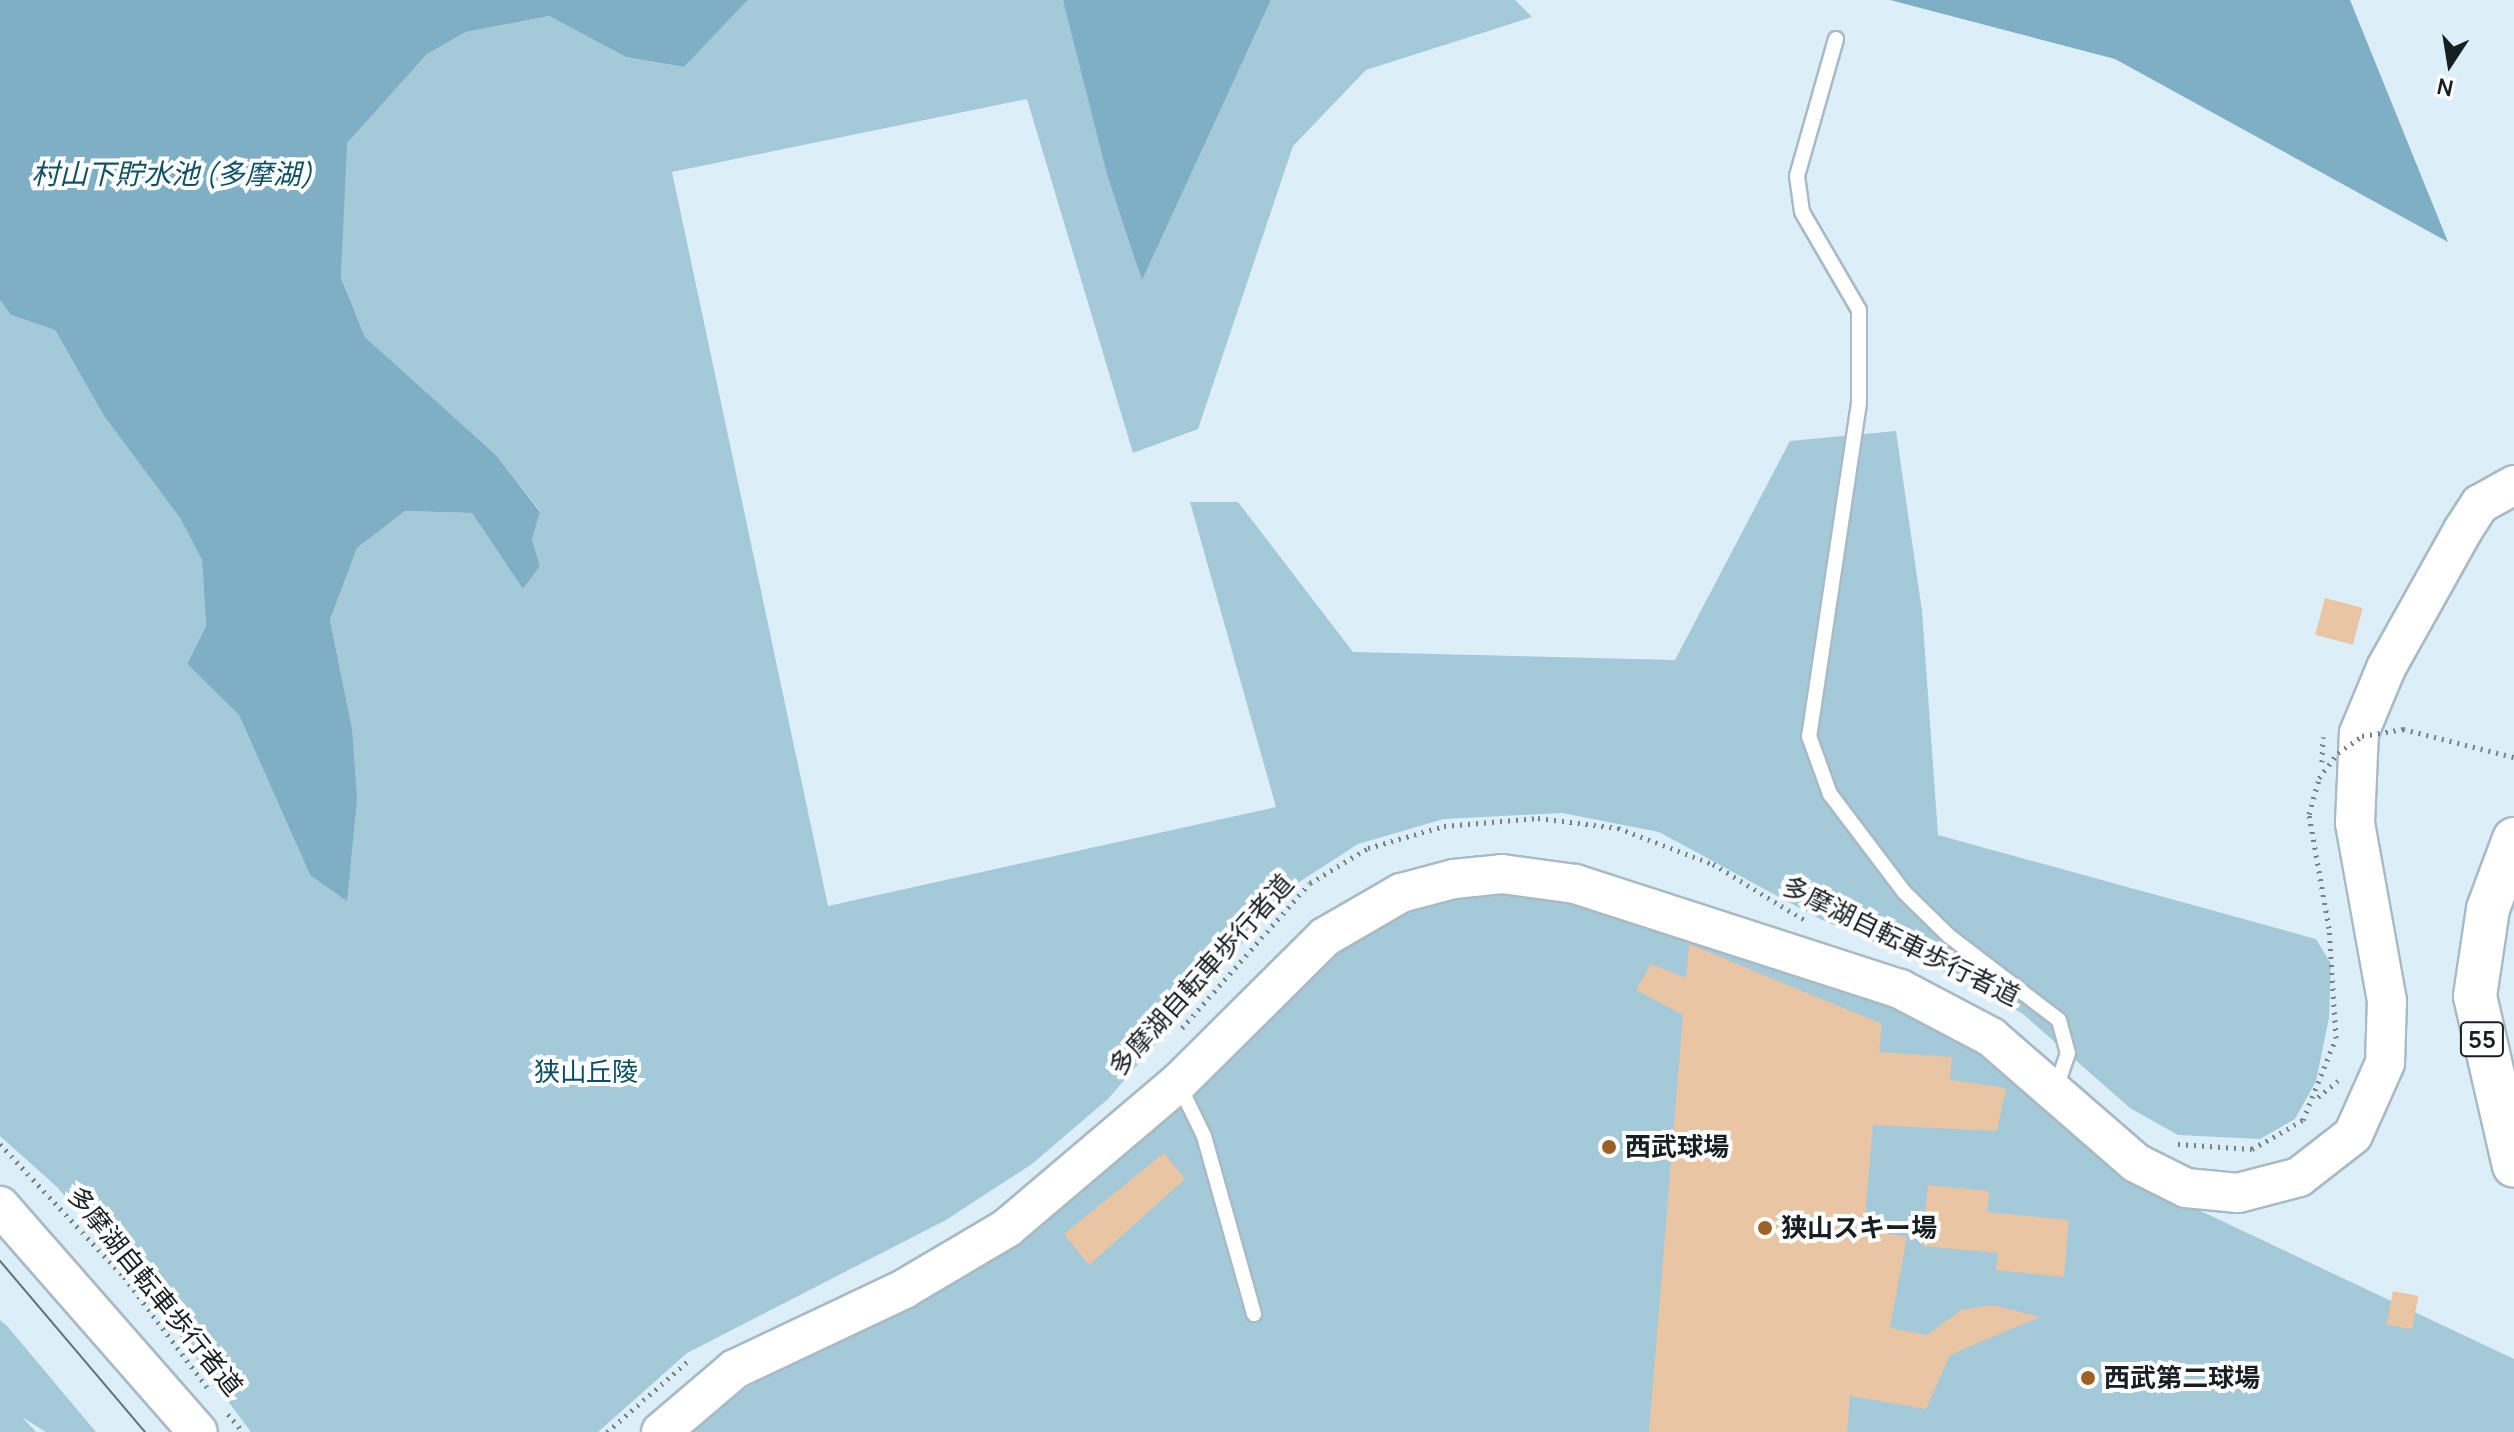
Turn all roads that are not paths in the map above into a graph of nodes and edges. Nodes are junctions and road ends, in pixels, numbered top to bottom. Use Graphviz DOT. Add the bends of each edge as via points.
graph roads {
  1 [pos="1836,39"];
  2 [pos="2514,485"];
  3 [pos="2513,834"];
  4 [pos="1178,1083"];
  5 [pos="2056,1088"];
  6 [pos="2514,1166"];
  7 [pos="0,1206"];
  8 [pos="1254,1314"];
  9 [pos="198,1432"];
  10 [pos="661,1432"];
  1 -- 5 [label="lane" via="1797,176 1802,212 1859,310 1859,403 1809,736 1830,794 1904,892 1959,945 2059,1020 2068,1053"];
  2 -- 5 [label="street" via="2480,504 2463,530 2386,668 2359,733 2355,823 2388,1021 2380,1084 2353,1135 2284,1185 2206,1192 2136,1163"];
  3 -- 6 [label="main road, 55" via="2488,909 2475,996"];
  4 -- 5 [label="street" via="1350,919 1429,885 1502,874 1608,893 1887,984 1981,1031"];
  4 -- 8 [label="lane" via="1204,1136"];
  4 -- 10 [label="street" via="1007,1228 904,1289 735,1369"];
  7 -- 9 [label="street"];
}
